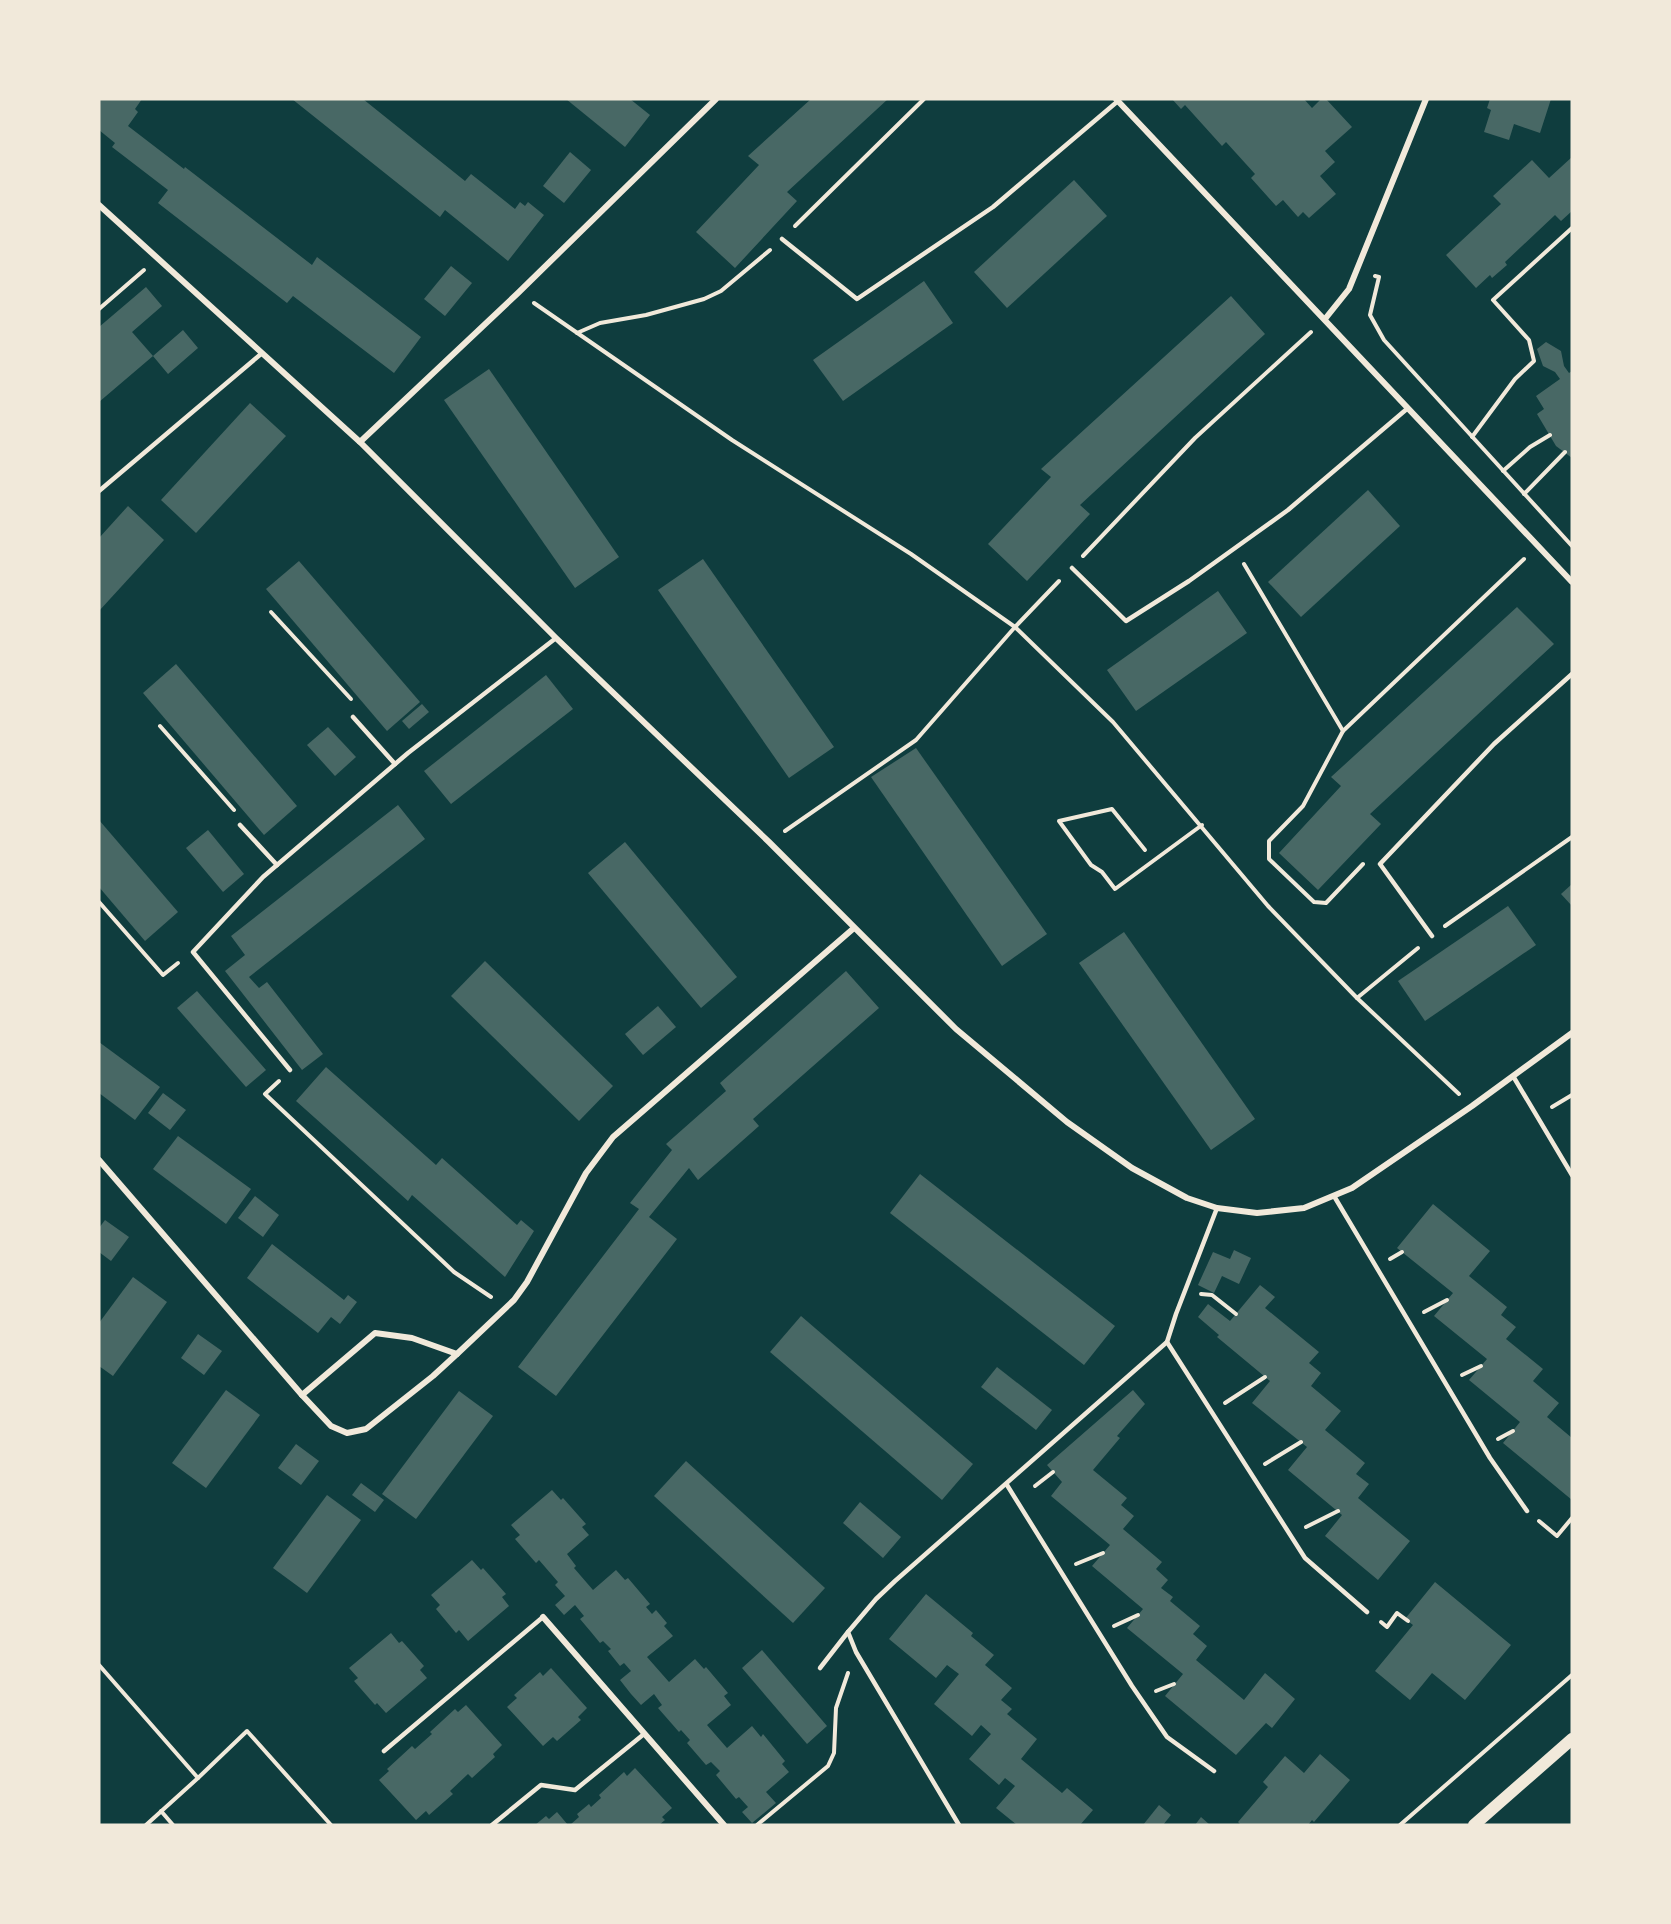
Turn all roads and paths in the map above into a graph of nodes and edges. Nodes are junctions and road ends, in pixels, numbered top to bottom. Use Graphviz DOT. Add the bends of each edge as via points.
graph roads {
  1 [pos="716,99"];
  2 [pos="924,99"];
  3 [pos="1426,99"];
  4 [pos="1117,100"];
  5 [pos="99,205"];
  6 [pos="1572,228"];
  7 [pos="782,239"];
  8 [pos="157,259"];
  9 [pos="1357,269"];
  10 [pos="518,293"];
  11 [pos="99,309"];
  12 [pos="1325,319"];
  13 [pos="577,333"];
  14 [pos="261,354"];
  15 [pos="1408,408"];
  16 [pos="1550,435"];
  17 [pos="1472,437"];
  18 [pos="360,442"];
  19 [pos="1565,452"];
  20 [pos="1503,471"];
  21 [pos="99,491"];
  22 [pos="1524,494"];
  23 [pos="1538,546"];
  24 [pos="1572,546"];
  25 [pos="1234,549"];
  26 [pos="1072,568"];
  27 [pos="1572,582"];
  28 [pos="271,612"];
  29 [pos="1015,627"];
  30 [pos="556,638"];
  31 [pos="1572,674"];
  32 [pos="353,717"];
  33 [pos="160,726"];
  34 [pos="1343,731"];
  35 [pos="395,764"];
  36 [pos="240,825"];
  37 [pos="1202,825"];
  38 [pos="1572,837"];
  39 [pos="769,842"];
  40 [pos="1145,850"];
  41 [pos="1380,864"];
  42 [pos="277,865"];
  43 [pos="99,903"];
  44 [pos="854,928"];
  45 [pos="1432,936"];
  46 [pos="194,952"];
  47 [pos="1357,998"];
  48 [pos="1572,1033"];
  49 [pos="290,1070"];
  50 [pos="1513,1076"];
  51 [pos="1472,1106"];
  52 [pos="99,1160"];
  53 [pos="1572,1175"];
  54 [pos="1334,1196"];
  55 [pos="1218,1208"];
  56 [pos="1184,1293"];
  57 [pos="1447,1300"];
  58 [pos="506,1308"];
  59 [pos="1236,1314"];
  60 [pos="1408,1320"];
  61 [pos="1167,1342"];
  62 [pos="457,1354"];
  63 [pos="1265,1377"];
  64 [pos="302,1395"];
  65 [pos="1211,1411"];
  66 [pos="1301,1442"];
  67 [pos="1251,1473"];
  68 [pos="1007,1485"];
  69 [pos="1338,1511"];
  70 [pos="1527,1511"];
  71 [pos="1572,1518"];
  72 [pos="1290,1536"];
  73 [pos="1103,1553"];
  74 [pos="1060,1571"];
  75 [pos="1367,1612"];
  76 [pos="543,1617"];
  77 [pos="1408,1622"];
  78 [pos="848,1632"];
  79 [pos="856,1652"];
  80 [pos="99,1665"];
  81 [pos="820,1668"];
  82 [pos="1572,1675"];
  83 [pos="645,1734"];
  84 [pos="1572,1739"];
  85 [pos="384,1751"];
  86 [pos="1214,1771"];
  87 [pos="198,1778"];
  88 [pos="161,1811"];
  89 [pos="146,1825"];
  90 [pos="173,1825"];
  91 [pos="331,1825"];
  92 [pos="492,1825"];
  93 [pos="724,1825"];
  94 [pos="757,1825"];
  95 [pos="959,1825"];
  96 [pos="1400,1825"];
  97 [pos="1474,1825"];
  1 -- 10 [label="street"];
  2 -- 7 [label="path"];
  3 -- 9 [label="street"];
  4 -- 7 [label="lane" via="993,207 857,299"];
  4 -- 12 [label="street"];
  5 -- 8 [label="street"];
  6 -- 17 [label="path" via="1493,300 1529,340 1534,361 1515,379"];
  7 -- 13 [label="path" via="721,291 704,299 600,323"];
  8 -- 11 [label="path"];
  8 -- 14 [label="street"];
  9 -- 12 [label="street" via="1349,289"];
  9 -- 17 [label="path" via="1379,277 1370,315 1384,340"];
  10 -- 13 [label="path"];
  10 -- 18 [label="street"];
  12 -- 15 [label="street"];
  12 -- 26 [label="path" via="1195,438"];
  13 -- 29 [label="path"];
  14 -- 18 [label="street"];
  14 -- 21 [label="lane"];
  15 -- 23 [label="street"];
  15 -- 25 [label="lane" via="1288,510"];
  16 -- 20 [label="path"];
  17 -- 20 [label="path"];
  18 -- 30 [label="street"];
  19 -- 22 [label="path"];
  20 -- 22 [label="path"];
  22 -- 24 [label="path"];
  23 -- 27 [label="street"];
  23 -- 34 [label="path"];
  25 -- 26 [label="lane" via="1126,621"];
  25 -- 34 [label="path"];
  26 -- 29 [label="path"];
  28 -- 32 [label="path" via="353,701"];
  29 -- 37 [label="path" via="1113,722"];
  29 -- 39 [label="path" via="916,740"];
  30 -- 35 [label="lane"];
  30 -- 39 [label="street"];
  31 -- 41 [label="lane" via="1494,744"];
  32 -- 35 [label="lane"];
  33 -- 36 [label="path" via="233,808"];
  34 -- 41 [label="path" via="1303,806 1269,841 1269,859 1314,902 1326,903 1371,856"];
  35 -- 42 [label="lane"];
  36 -- 42 [label="lane"];
  37 -- 40 [label="path" via="1115,888 1091,865 1059,821 1112,809"];
  37 -- 47 [label="path" via="1268,906"];
  38 -- 45 [label="path"];
  39 -- 44 [label="street"];
  41 -- 45 [label="lane"];
  42 -- 46 [label="lane"];
  43 -- 46 [label="path" via="162,975"];
  44 -- 55 [label="street" via="956,1029 1067,1122 1132,1168 1187,1198"];
  44 -- 58 [label="street" via="613,1137 586,1173 526,1282"];
  45 -- 47 [label="path"];
  46 -- 49 [label="lane"];
  47 -- 51 [label="path"];
  48 -- 50 [label="street"];
  49 -- 58 [label="path" via="265,1094 454,1272"];
  50 -- 51 [label="street"];
  50 -- 53 [label="lane"];
  51 -- 54 [label="street" via="1352,1188"];
  52 -- 64 [label="street"];
  54 -- 55 [label="street" via="1292,1210 1257,1213"];
  54 -- 60 [label="lane"];
  55 -- 56 [label="lane"];
  56 -- 59 [label="path" via="1212,1295"];
  56 -- 61 [label="lane"];
  57 -- 60 [label="path"];
  58 -- 62 [label="street"];
  60 -- 70 [label="lane" via="1490,1458"];
  61 -- 65 [label="lane"];
  61 -- 68 [label="lane"];
  62 -- 64 [label="street" via="412,1338 375,1333"];
  62 -- 64 [label="street" via="366,1429 347,1433 331,1426"];
  63 -- 65 [label="path"];
  65 -- 67 [label="lane"];
  66 -- 67 [label="path"];
  67 -- 72 [label="lane"];
  68 -- 74 [label="lane"];
  68 -- 78 [label="lane" via="895,1581"];
  69 -- 72 [label="path"];
  70 -- 71 [label="path" via="1557,1536"];
  72 -- 75 [label="lane" via="1305,1558"];
  73 -- 74 [label="path"];
  74 -- 86 [label="lane" via="1167,1737"];
  75 -- 77 [label="path" via="1387,1627 1397,1613"];
  76 -- 83 [label="street"];
  76 -- 85 [label="lane"];
  78 -- 79 [label="lane"];
  78 -- 81 [label="lane"];
  79 -- 94 [label="path" via="836,1708 834,1753 828,1766"];
  79 -- 95 [label="lane"];
  80 -- 87 [label="path"];
  82 -- 96 [label="path"];
  83 -- 92 [label="lane" via="574,1790 541,1785"];
  83 -- 93 [label="street"];
  84 -- 97 [label="main road"];
  87 -- 88 [label="path"];
  87 -- 91 [label="path" via="248,1731"];
  88 -- 89 [label="path"];
  88 -- 90 [label="path"];
}
